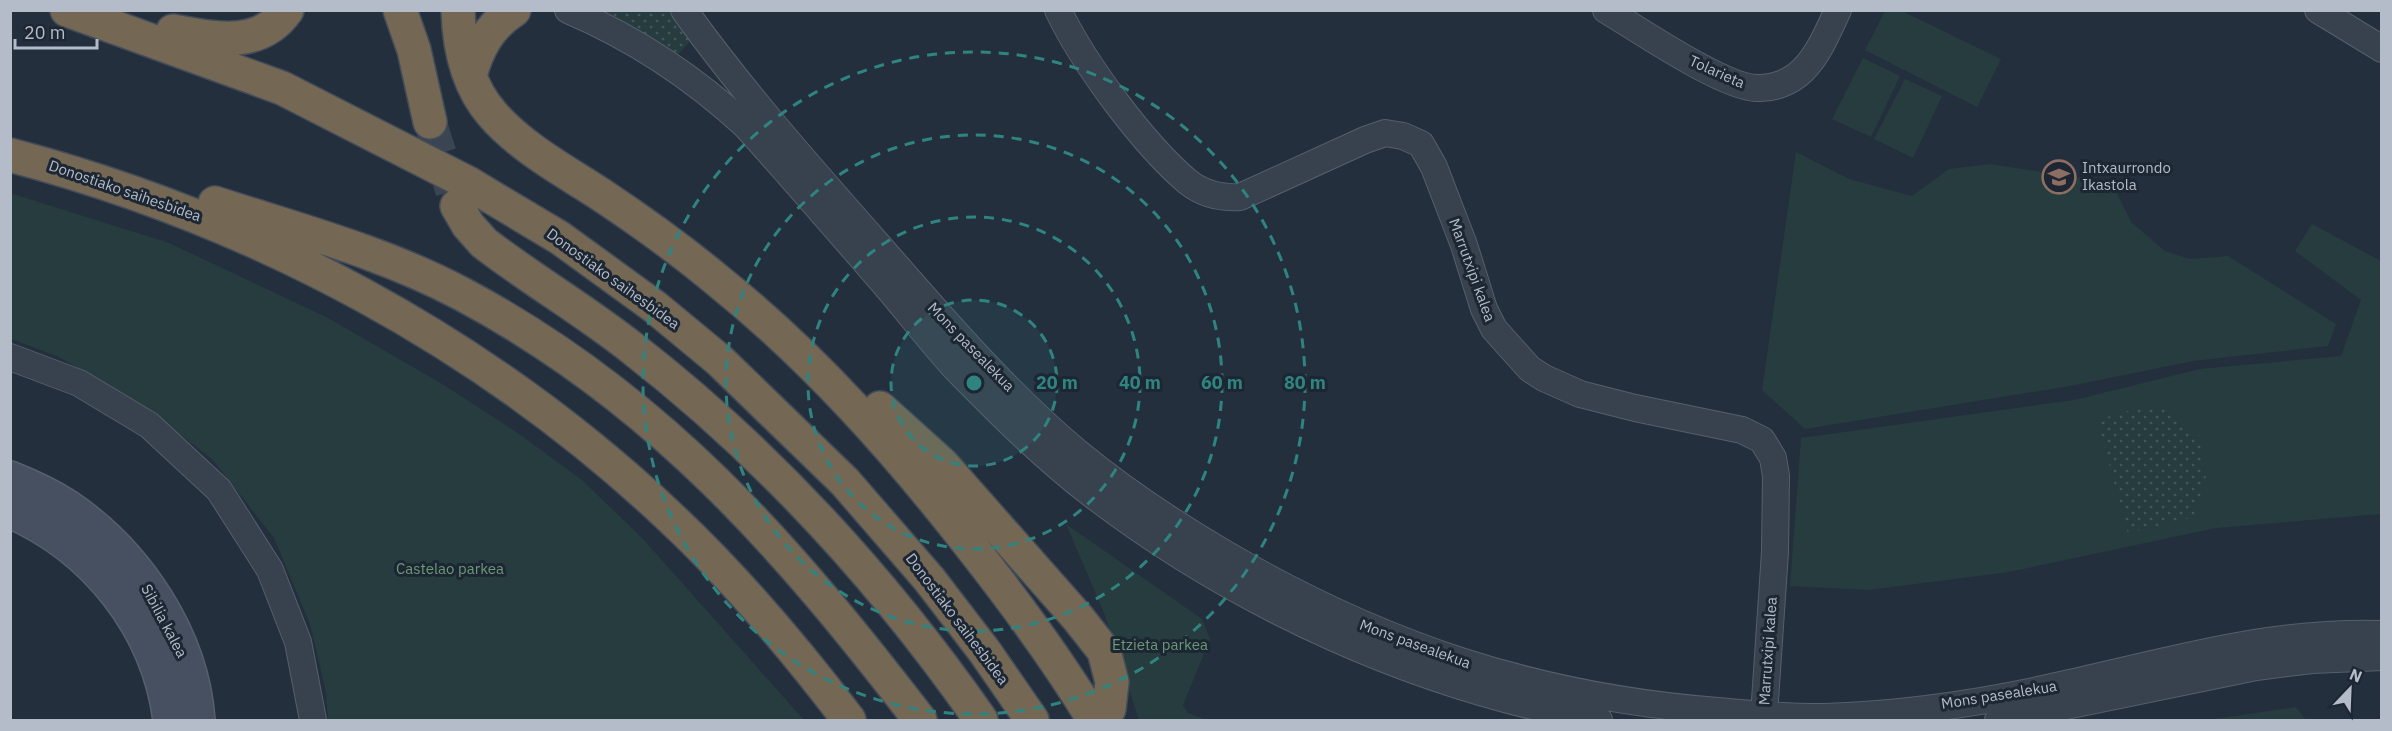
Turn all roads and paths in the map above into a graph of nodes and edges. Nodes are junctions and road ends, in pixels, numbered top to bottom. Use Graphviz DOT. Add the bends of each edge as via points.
graph roads {
  1 [pos="287,10"];
  2 [pos="400,10"];
  3 [pos="458,10"];
  4 [pos="514,10"];
  5 [pos="568,10"];
  6 [pos="684,10"];
  7 [pos="1058,10"];
  8 [pos="1606,10"];
  9 [pos="1838,10"];
  10 [pos="2318,10"];
  11 [pos="74,12"];
  12 [pos="2382,49"];
  13 [pos="470,76"];
  14 [pos="430,122"];
  15 [pos="10,155"];
  16 [pos="116,185"];
  17 [pos="457,206"];
  18 [pos="769,323"];
  19 [pos="10,357"];
  20 [pos="10,478"];
  21 [pos="10,511"];
  22 [pos="2382,634"];
  23 [pos="2382,657"];
  24 [pos="1102,715"];
  25 [pos="1764,715"];
  26 [pos="170,720"];
  27 [pos="198,720"];
  28 [pos="313,720"];
  29 [pos="849,720"];
  30 [pos="920,720"];
  31 [pos="981,720"];
  32 [pos="1032,720"];
  33 [pos="1599,720"];
  34 [pos="1998,720"];
  1 -- 11 [label="highway" via="265,31 240,39 211,38"];
  2 -- 14 [label="highway" via="414,50"];
  3 -- 13 [label="highway" via="458,35"];
  4 -- 13 [label="highway" via="483,40"];
  5 -- 33 [label="street, Mons pasealekua" via="672,66 731,112 956,368 1064,471 1146,534 1257,599 1400,663 1536,709"];
  6 -- 25 [label="street, Mons pasealekua" via="730,74 938,313 1077,452 1142,501 1268,578 1330,610 1457,661 1527,682 1605,698"];
  7 -- 25 [label="street, Marrutxipi kalea" via="1074,44 1123,109 1189,183 1224,198 1240,197 1385,132 1403,135 1420,144 1434,167 1494,329 1530,369 1581,394 1742,430 1762,440 1773,458 1776,476"];
  8 -- 9 [label="street, Tolarieta" via="1686,58 1755,89 1778,86 1802,71 1815,55"];
  10 -- 12 [label="street"];
  11 -- 32 [label="highway, Donostiako saihesbidea" via="293,93 468,183 560,238 655,307 719,360 846,482 929,579"];
  13 -- 18 [label="highway" via="492,114 518,139 662,237"];
  15 -- 16 [label="highway, Donostiako saihesbidea"];
  16 -- 29 [label="highway, Donostiako saihesbidea" via="215,222 317,270 426,331 502,381 618,470 673,519 738,586"];
  16 -- 30 [label="highway" via="189,194 396,264 461,294 540,339 605,384 709,474 786,555"];
  17 -- 31 [label="highway" via="484,243 631,347 742,442 815,514 896,606"];
  18 -- 24 [label="highway" via="875,429 921,483"];
  18 -- 24 [label="highway" via="888,415 942,464 1071,610 1104,651 1112,682"];
  19 -- 28 [label="street" via="79,382 149,425 219,490 270,570 298,642"];
  20 -- 27 [label="main road, Sibilia kalea" via="68,507 129,561 177,639 189,669"];
  21 -- 26 [label="main road, Sibilia kalea" via="50,531 83,555 107,580 151,652"];
  22 -- 25 [label="street, Mons pasealekua" via="2326,635 2240,645 2013,695 1956,703 1827,717"];
  23 -- 34 [label="street, Mons pasealekua" via="2256,667"];
}
